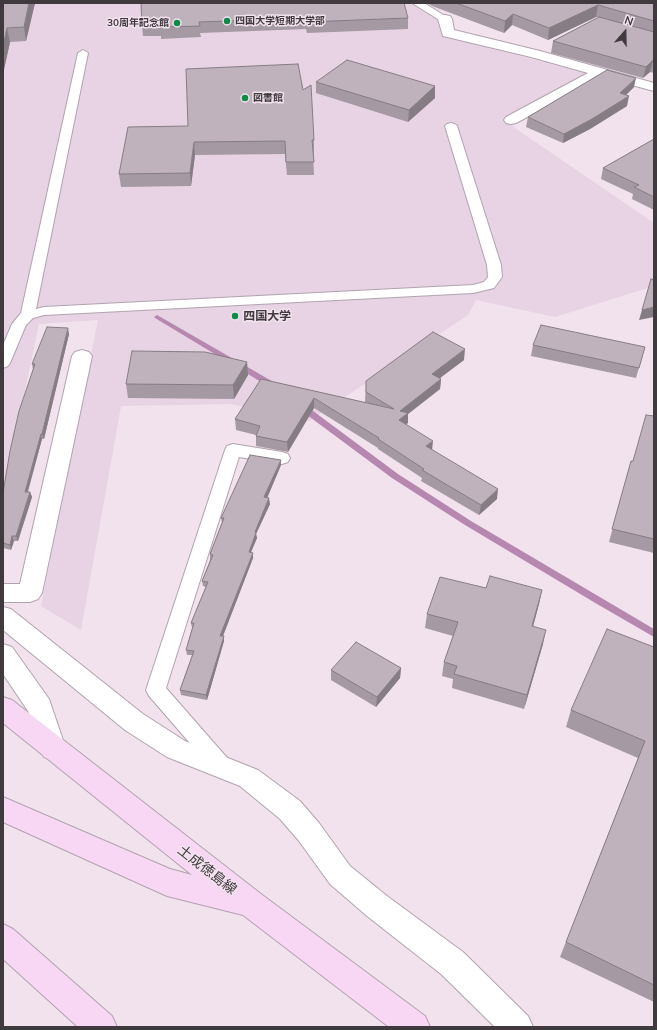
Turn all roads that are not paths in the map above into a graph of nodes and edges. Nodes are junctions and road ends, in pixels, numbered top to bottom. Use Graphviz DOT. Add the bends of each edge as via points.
graph roads {
  1 [pos="417,3"];
  2 [pos="444,19"];
  3 [pos="548,47"];
  4 [pos="83,53"];
  5 [pos="535,54"];
  6 [pos="601,72"];
  7 [pos="654,87"];
  8 [pos="511,120"];
  9 [pos="451,126"];
  10 [pos="28,315"];
  11 [pos="82,356"];
  12 [pos="3,363"];
  13 [pos="282,458"];
  14 [pos="3,593"];
  15 [pos="3,616"];
  16 [pos="3,654"];
  17 [pos="3,708"];
  18 [pos="53,750"];
  19 [pos="222,766"];
  20 [pos="3,809"];
  21 [pos="251,904"];
  22 [pos="3,939"];
  23 [pos="101,1027"];
  24 [pos="414,1027"];
  25 [pos="517,1027"];
  1 -- 2 [label="lane"];
  2 -- 5 [label="street" via="448,33"];
  3 -- 5 [label="street"];
  4 -- 10 [label="lane"];
  5 -- 6 [label="street"];
  6 -- 7 [label="street"];
  6 -- 8 [label="street"];
  9 -- 10 [label="lane" via="494,265 495,277 489,285 473,289 44,311"];
  10 -- 12 [label="lane" via="19,324"];
  11 -- 14 [label="street" via="30,593"];
  13 -- 19 [label="lane" via="233,450 156,690"];
  15 -- 19 [label="street" via="134,722 176,749"];
  16 -- 18 [label="street" via="40,707"];
  17 -- 18 [label="main road, 土成徳島線"];
  18 -- 21 [label="main road, 土成徳島線"];
  19 -- 25 [label="street" via="249,778 290,810 340,875 452,963"];
  20 -- 21 [label="main road" via="166,882"];
  21 -- 24 [label="main road, 土成徳島線"];
  22 -- 23 [label="main road"];
}
